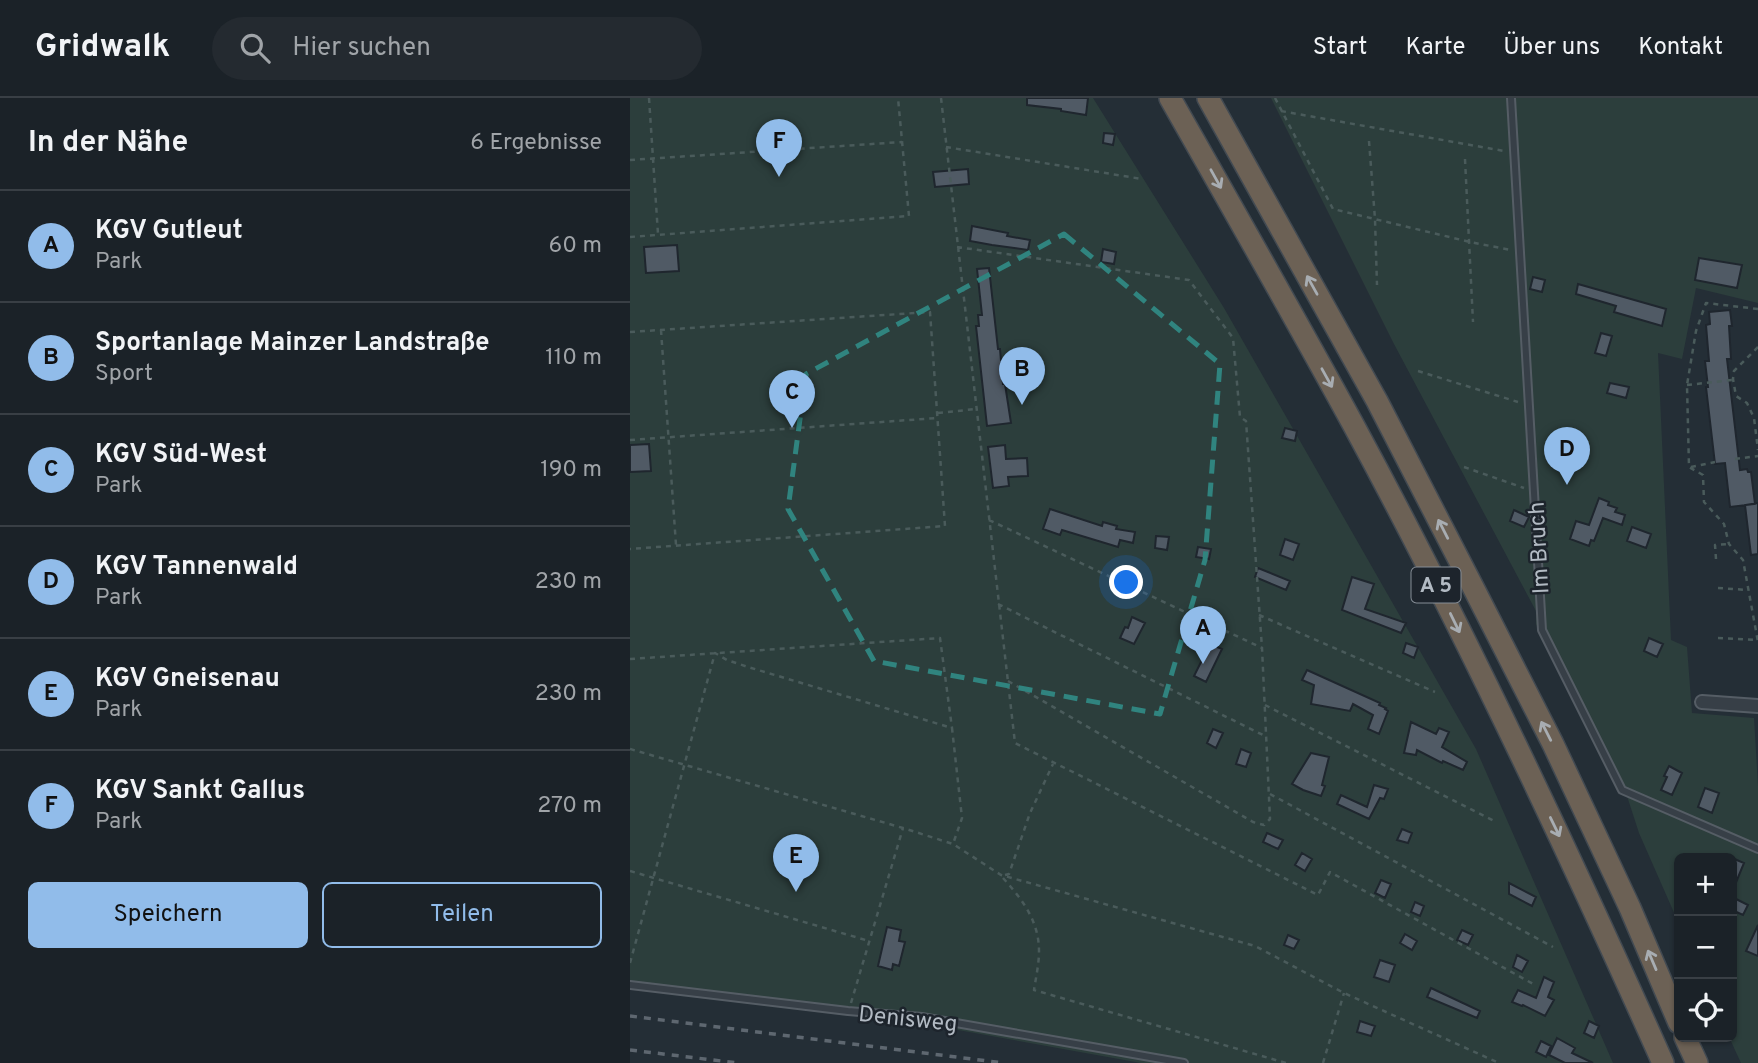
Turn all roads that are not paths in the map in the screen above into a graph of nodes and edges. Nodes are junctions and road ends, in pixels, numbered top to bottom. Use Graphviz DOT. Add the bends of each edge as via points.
graph roads {
  1 [pos="1170,98"];
  2 [pos="1208,98"];
  3 [pos="1511,98"];
  4 [pos="1702,702"];
  5 [pos="1758,706"];
  6 [pos="1758,849"];
  7 [pos="630,985"];
  8 [pos="1674,1011"];
  9 [pos="1687,1042"];
  10 [pos="1184,1063"];
  11 [pos="1663,1063"];
  12 [pos="1697,1063"];
  1 -- 11 [label="highway, A 5, one-way" via="1354,427 1453,617"];
  8 -- 2 [label="highway, A 5, one-way" via="1553,744 1377,401"];
  3 -- 6 [label="lane, Im Bruch" via="1542,630 1622,790"];
  4 -- 5 [label="street"];
  7 -- 10 [label="lane, Denisweg" via="922,1017"];
  9 -- 12 [label="highway"];
}
